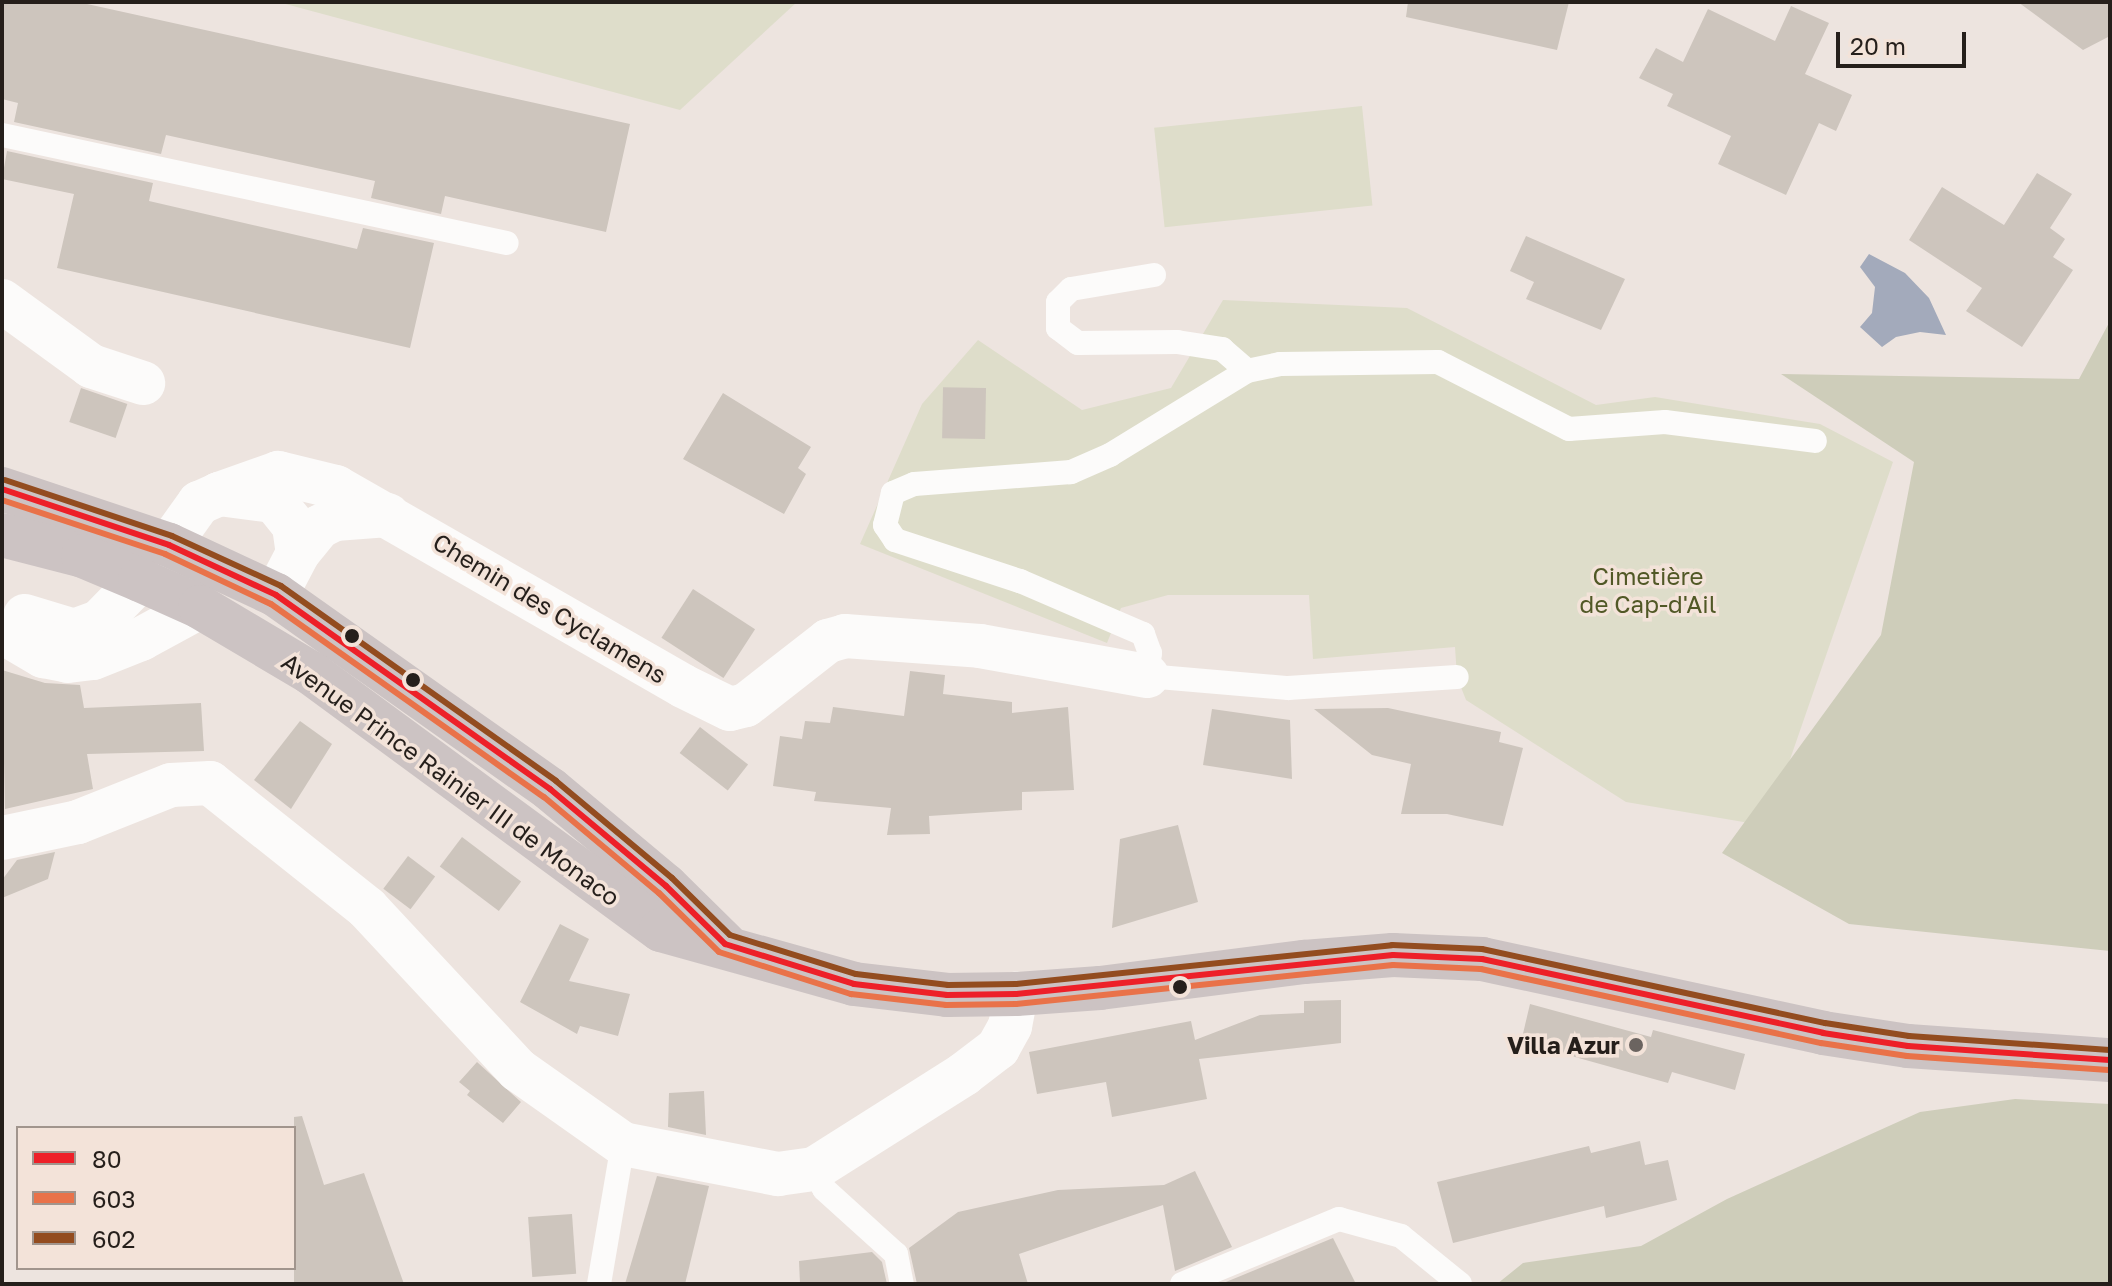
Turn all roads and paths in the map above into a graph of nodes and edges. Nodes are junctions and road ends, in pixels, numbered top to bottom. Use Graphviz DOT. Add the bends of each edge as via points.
graph roads {
  1 [pos="2,135"];
  2 [pos="507,243"];
  3 [pos="1154,275"];
  4 [pos="2,301"];
  5 [pos="1247,371"];
  6 [pos="143,383"];
  7 [pos="1815,441"];
  8 [pos="2,489"];
  9 [pos="219,494"];
  10 [pos="388,515"];
  11 [pos="2,535"];
  12 [pos="169,545"];
  13 [pos="298,553"];
  14 [pos="140,580"];
  15 [pos="276,595"];
  16 [pos="2,601"];
  17 [pos="200,607"];
  18 [pos="2,632"];
  19 [pos="1147,676"];
  20 [pos="1457,677"];
  21 [pos="2,838"];
  22 [pos="725,944"];
  23 [pos="1016,994"];
  24 [pos="2110,1060"];
  25 [pos="623,1144"];
  26 [pos="814,1169"];
  27 [pos="599,1284"];
  28 [pos="902,1284"];
  29 [pos="1182,1284"];
  30 [pos="1460,1284"];
  1 -- 2 [label="lane"];
  3 -- 5 [label="lane" via="1071,289 1058,302 1058,328 1078,343 1177,342 1222,349"];
  4 -- 6 [label="street" via="91,366"];
  5 -- 7 [label="lane" via="1280,364 1438,362 1569,429 1665,422"];
  5 -- 19 [label="lane" via="1110,455 1071,472 914,484 893,493 886,510 885,525 895,540 1020,581 1143,634 1150,653"];
  8 -- 12 [label="main road, Avenue Prince Rainier III de Monaco"];
  9 -- 10 [label="street, Chemin des Cyclamens" via="258,476 302,475"];
  9 -- 12 [label="street, Chemin des Cyclamens" via="199,503"];
  9 -- 13 [label="street" via="274,501 294,526"];
  10 -- 13 [label="street" via="335,519 319,527"];
  10 -- 19 [label="street, Chemin des Cyclamens" via="730,709 746,705 828,641 845,636 980,646"];
  11 -- 14 [label="main road, Avenue Prince Rainier III de Monaco" via="83,556"];
  12 -- 14 [label="main road"];
  12 -- 15 [label="main road, Avenue Prince Rainier III de Monaco"];
  12 -- 17 [label="main road"];
  13 -- 15 [label="street"];
  14 -- 16 [label="street" via="99,622 74,631 47,627"];
  14 -- 17 [label="main road, Avenue Prince Rainier III de Monaco"];
  15 -- 17 [label="main road"];
  15 -- 22 [label="main road, Avenue Prince Rainier III de Monaco" via="550,789 666,886"];
  17 -- 18 [label="street" via="93,658 43,656"];
  17 -- 22 [label="main road, Avenue Prince Rainier III de Monaco" via="311,673 661,930"];
  19 -- 20 [label="lane" via="1288,688"];
  21 -- 25 [label="street" via="78,822 171,785 210,783 367,908 518,1070"];
  22 -- 23 [label="main road, Avenue Prince Rainier III de Monaco" via="854,984 947,995"];
  23 -- 24 [label="main road, Avenue Prince Rainier III de Monaco" via="1393,955 1482,959 1823,1033 1923,1047"];
  23 -- 26 [label="street" via="1010,1026 998,1048"];
  25 -- 26 [label="street" via="778,1174"];
  25 -- 27 [label="lane"];
  26 -- 28 [label="lane" via="824,1189 896,1254"];
  29 -- 30 [label="lane" via="1339,1219 1401,1236"];
}
